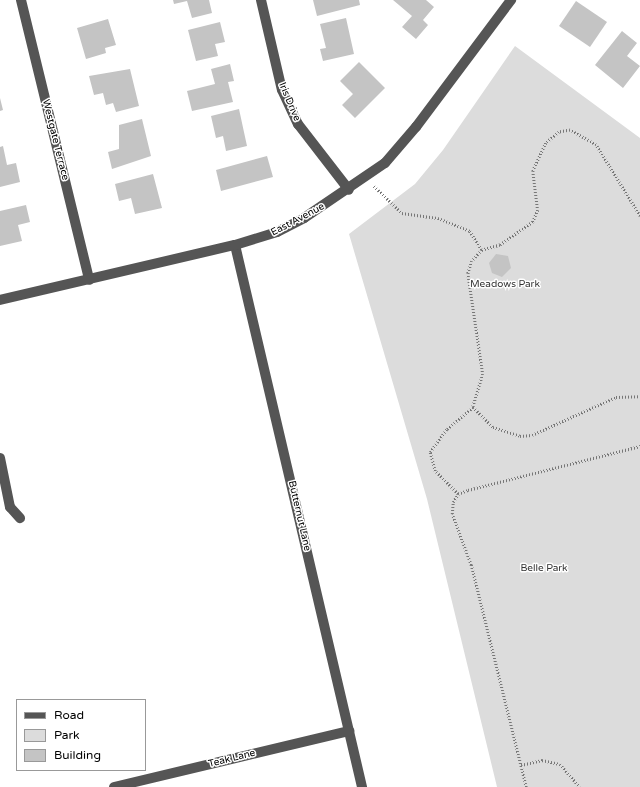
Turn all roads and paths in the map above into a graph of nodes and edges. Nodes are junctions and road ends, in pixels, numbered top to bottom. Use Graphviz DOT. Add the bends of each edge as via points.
graph roads {
  1 [pos="21,0"];
  2 [pos="261,0"];
  3 [pos="511,0"];
  4 [pos="366,177"];
  5 [pos="349,190"];
  6 [pos="640,216"];
  7 [pos="235,245"];
  8 [pos="482,250"];
  9 [pos="89,280"];
  10 [pos="0,300"];
  11 [pos="640,396"];
  12 [pos="473,407"];
  13 [pos="640,446"];
  14 [pos="0,458"];
  15 [pos="458,494"];
  16 [pos="20,518"];
  17 [pos="349,730"];
  18 [pos="521,765"];
  19 [pos="114,787"];
  20 [pos="362,787"];
  21 [pos="526,787"];
  22 [pos="580,787"];
  1 -- 9 [label="street, Westgate Terrace"];
  2 -- 5 [label="street, Iris Drive" via="282,90 298,124"];
  3 -- 4 [label="street, East Avenue" via="416,127 384,163"];
  4 -- 5 [label="street, East Avenue"];
  4 -- 8 [label="path" via="402,212 457,224 470,231"];
  5 -- 7 [label="street, East Avenue" via="289,227"];
  6 -- 8 [label="path" via="596,145 570,130 559,132 546,143 533,171 538,210 533,222 500,245"];
  7 -- 9 [label="street, East Avenue"];
  7 -- 17 [label="street, Butternut Lane"];
  8 -- 12 [label="path" via="472,261 468,273 483,374"];
  9 -- 10 [label="street, East Avenue"];
  11 -- 12 [label="path" via="616,397 549,429 520,436 494,427"];
  12 -- 15 [label="path" via="447,429 430,452 435,471"];
  13 -- 15 [label="path"];
  14 -- 16 [label="street" via="10,507"];
  15 -- 18 [label="path" via="452,514 470,565"];
  17 -- 19 [label="street, Teak Lane"];
  17 -- 20 [label="street, Butternut Lane"];
  18 -- 21 [label="path"];
  18 -- 22 [label="path" via="542,760 560,764"];
}
